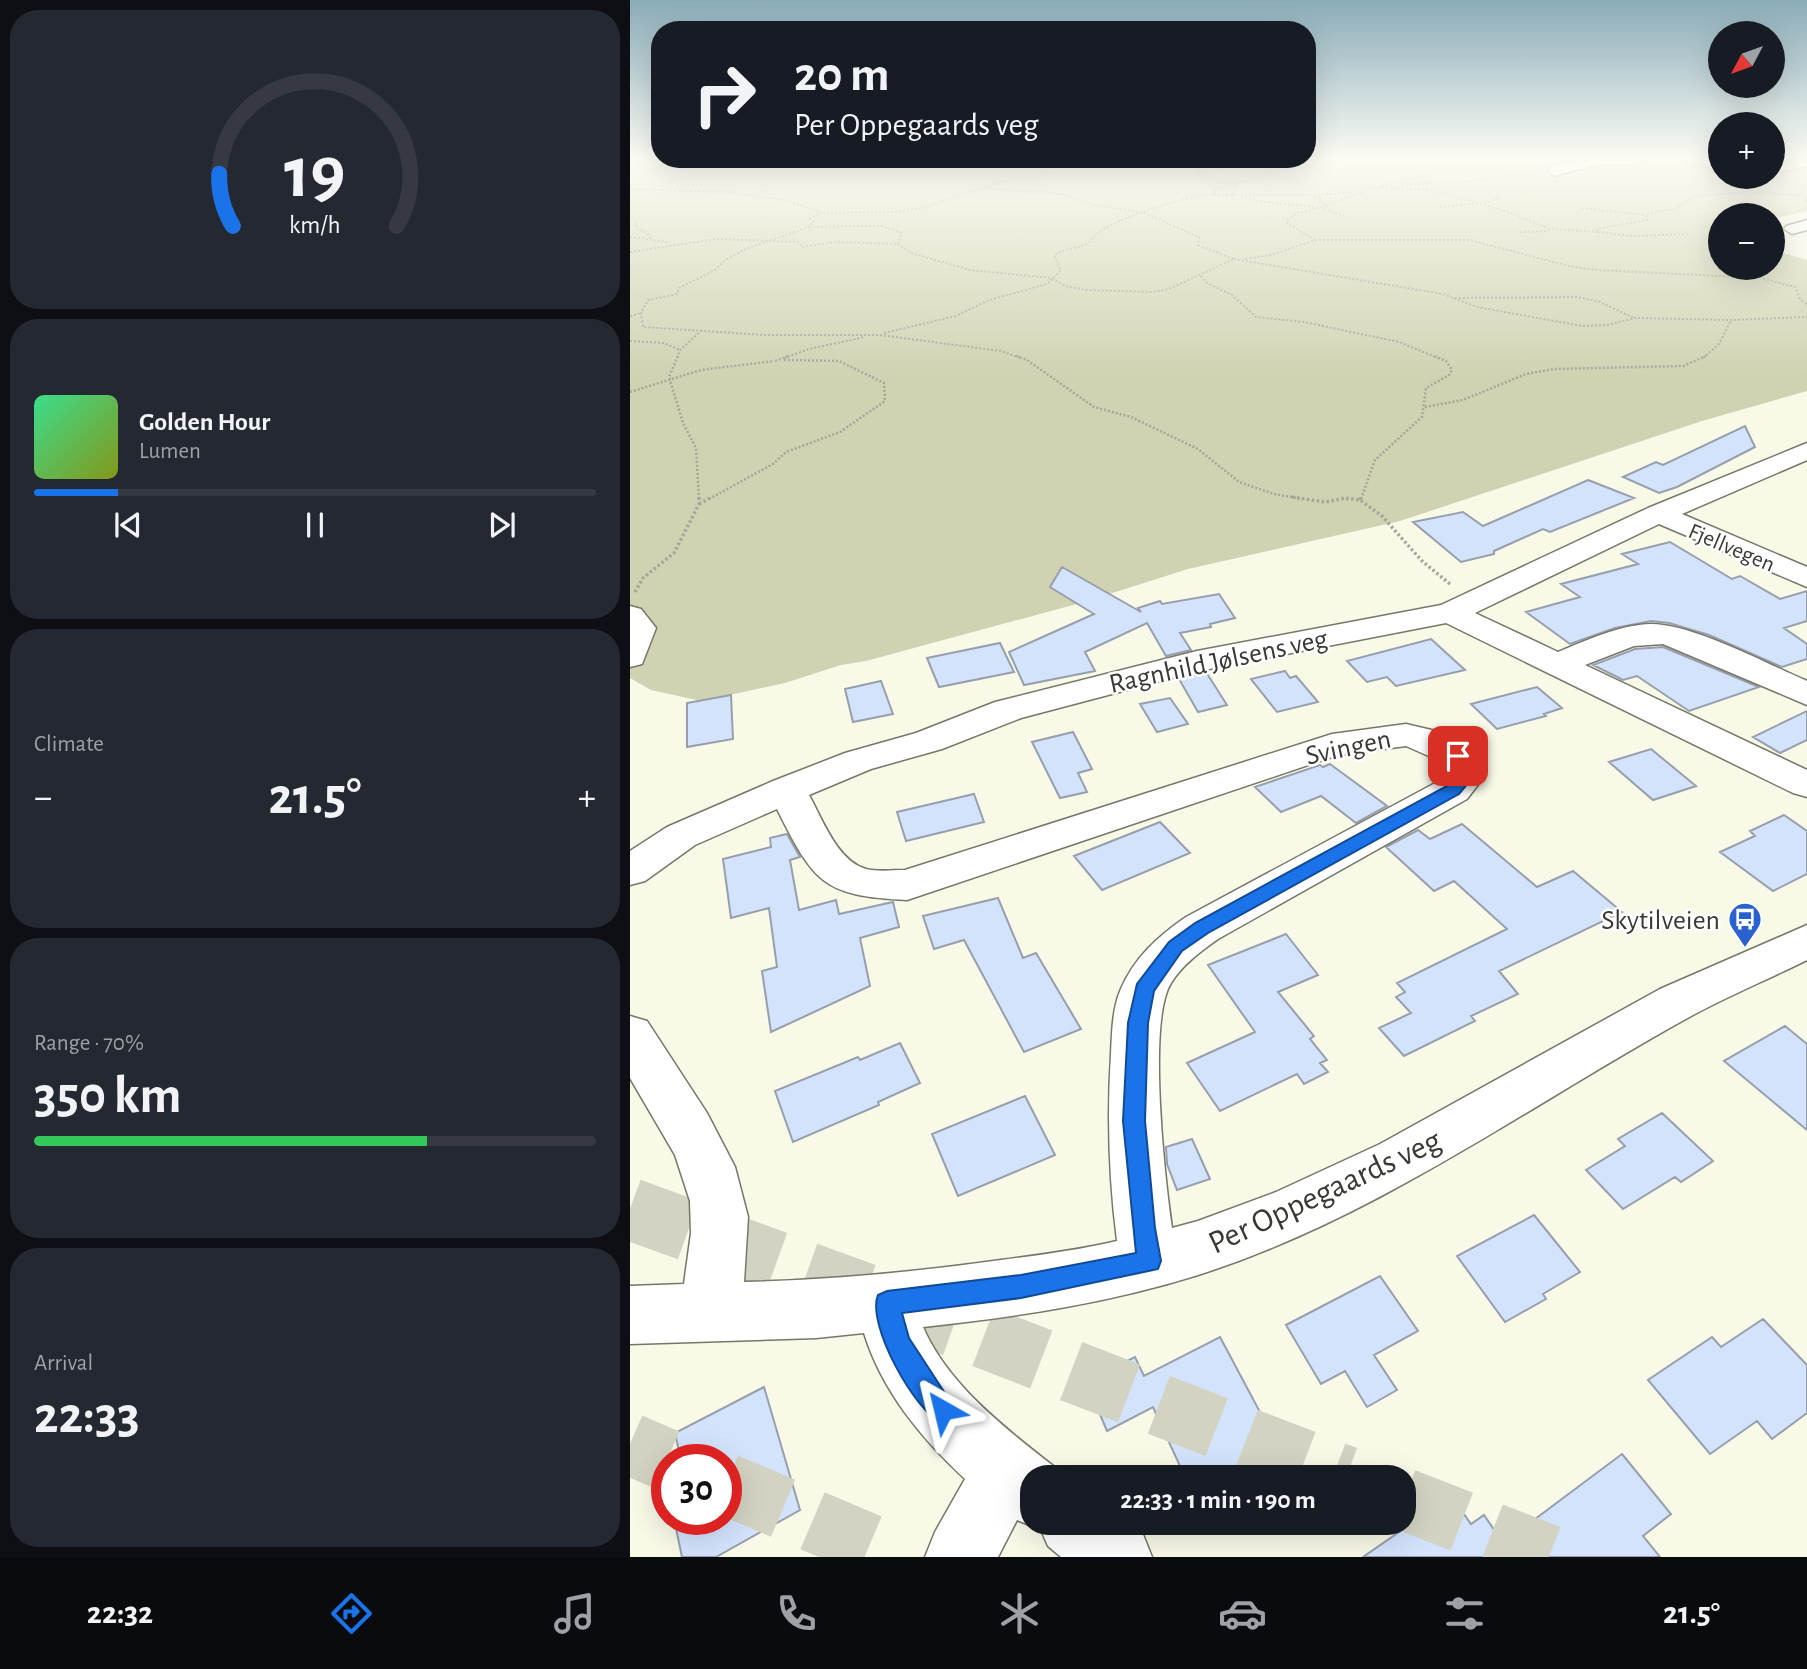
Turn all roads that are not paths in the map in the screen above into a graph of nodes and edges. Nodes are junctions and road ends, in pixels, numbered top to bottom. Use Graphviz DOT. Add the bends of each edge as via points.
graph roads {
  1 [pos="1805,453"];
  2 [pos="1658,514"];
  3 [pos="1807,578"];
  4 [pos="1462,608"];
  5 [pos="630,617"];
  6 [pos="630,657"];
  7 [pos="1556,666"];
  8 [pos="1807,694"];
  9 [pos="1807,785"];
  10 [pos="787,790"];
  11 [pos="630,871"];
  12 [pos="1807,941"];
  13 [pos="630,1035"];
  14 [pos="1149,1261"];
  15 [pos="887,1303"];
  16 [pos="708,1312"];
  17 [pos="630,1315"];
  18 [pos="1019,1482"];
  19 [pos="1089,1535"];
  20 [pos="960,1557"];
  21 [pos="1117,1557"];
  1 -- 2 [label="street, Ragnhild Jølsens veg"];
  2 -- 3 [label="street, Fjellvegen"];
  2 -- 4 [label="street, Ragnhild Jølsens veg"];
  4 -- 7 [label="street"];
  4 -- 10 [label="street, Ragnhild Jølsens veg" via="1099,684 1008,710"];
  5 -- 6 [label="street" via="640,628"];
  7 -- 8 [label="street" via="1656,632"];
  7 -- 9 [label="street"];
  10 -- 11 [label="street, Ragnhild Jølsens veg" via="681,836"];
  10 -- 14 [label="street, Svingen" via="835,869 853,880 907,885 1332,745 1406,735 1458,756 1461,782 1453,790 1202,928 1175,947 1144,990 1134,1121"];
  12 -- 14 [label="street, Per Oppegaards veg" via="1677,1002 1450,1133 1344,1188 1243,1232"];
  13 -- 16 [label="street" via="706,1160 715,1188 719,1260"];
  14 -- 15 [label="street, Per Oppegaards veg" via="1021,1286"];
  15 -- 16 [label="street, Per Oppegaards veg"];
  15 -- 18 [label="street" via="897,1342 913,1370 943,1410"];
  16 -- 17 [label="street, Per Oppegaards veg"];
  18 -- 20 [label="street"];
  19 -- 21 [label="street"];
}
